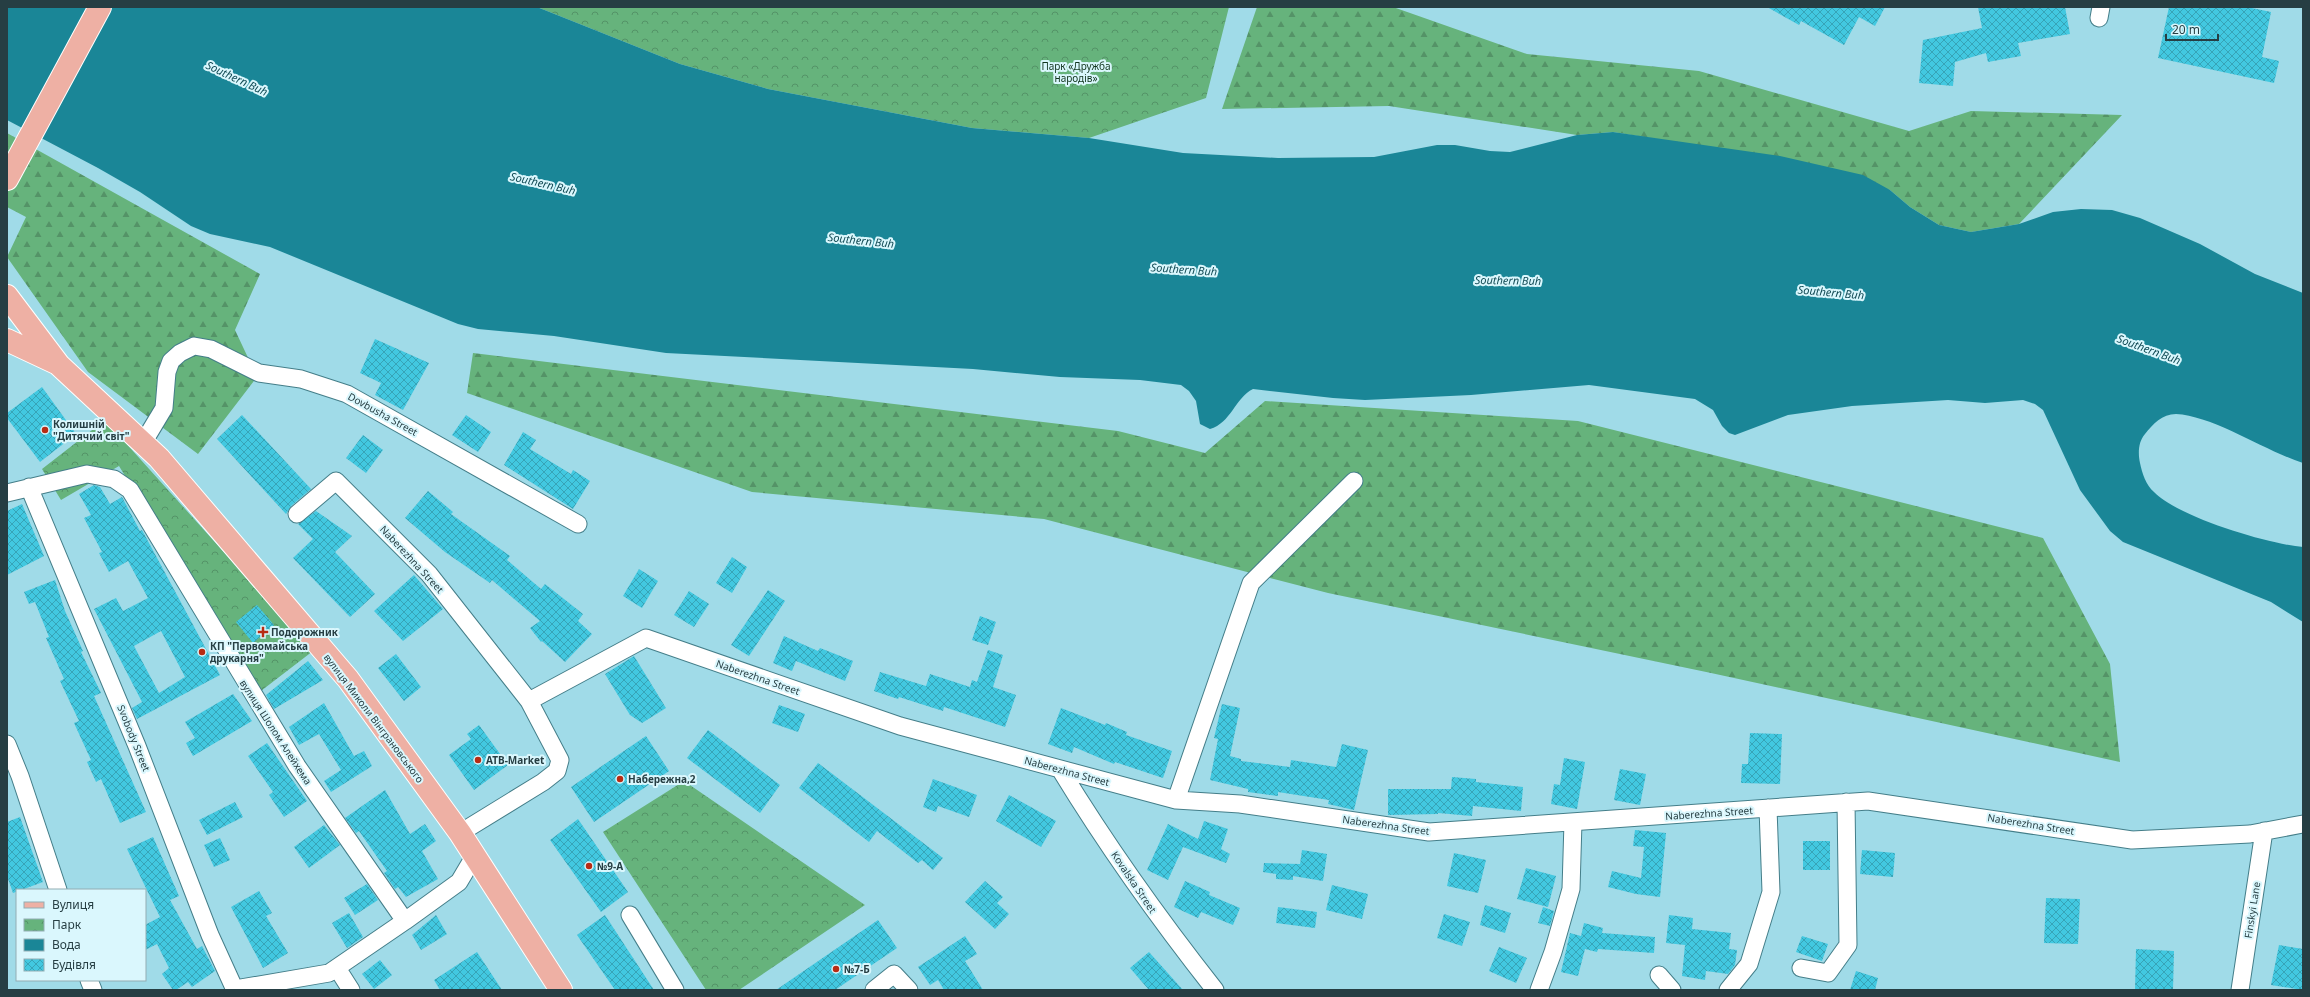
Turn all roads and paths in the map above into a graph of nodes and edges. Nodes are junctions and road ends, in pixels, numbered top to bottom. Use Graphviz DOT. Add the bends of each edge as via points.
graph roads {
  1 [pos="100,7"];
  2 [pos="7,179"];
  3 [pos="7,296"];
  4 [pos="7,340"];
  5 [pos="59,364"];
  6 [pos="143,443"];
  7 [pos="1354,481"];
  8 [pos="29,487"];
  9 [pos="7,493"];
  10 [pos="297,514"];
  11 [pos="578,524"];
  12 [pos="529,700"];
  13 [pos="7,744"];
  14 [pos="1060,769"];
  15 [pos="1176,800"];
  16 [pos="1846,802"];
  17 [pos="1768,808"];
  18 [pos="1573,822"];
  19 [pos="2303,824"];
  20 [pos="2264,831"];
  21 [pos="460,833"];
  22 [pos="475,855"];
  23 [pos="58,889"];
  24 [pos="630,915"];
  25 [pos="405,921"];
  26 [pos="337,968"];
  27 [pos="1801,968"];
  28 [pos="1659,975"];
  29 [pos="235,990"];
  30 [pos="351,990"];
  31 [pos="561,990"];
  32 [pos="675,990"];
  33 [pos="874,990"];
  34 [pos="909,990"];
  35 [pos="1215,990"];
  36 [pos="1539,990"];
  37 [pos="1672,990"];
  38 [pos="1728,990"];
  39 [pos="2240,990"];
  1 -- 2 [label="main road"];
  3 -- 5 [label="main road, вулиця Миколи Вінграновського"];
  4 -- 5 [label="main road, вулиця Миколи Вінграновського"];
  5 -- 6 [label="main road, вулиця Миколи Вінграновського"];
  6 -- 11 [label="street, Dovbusha Street" via="164,408 167,372 171,361 194,346 211,349 259,373 301,378 347,394"];
  6 -- 21 [label="main road, вулиця Миколи Вінграновського" via="348,679"];
  7 -- 15 [label="street" via="1252,583"];
  8 -- 9 [label="street"];
  8 -- 25 [label="street, вулиця Шолом Алейхема" via="88,474 114,479 130,490 297,766"];
  8 -- 29 [label="street, Svobody Street" via="137,746 210,935"];
  10 -- 12 [label="street, Naberezhna Street" via="336,481 429,574"];
  12 -- 14 [label="street, Naberezhna Street" via="646,638 900,726"];
  12 -- 21 [label="street, Naberezhna Street" via="560,760 557,771"];
  13 -- 23 [label="street"];
  14 -- 15 [label="street, Naberezhna Street"];
  14 -- 35 [label="street, Kovalska Street" via="1163,925"];
  15 -- 18 [label="street, Naberezhna Street" via="1240,804 1429,832"];
  16 -- 17 [label="street, Naberezhna Street"];
  16 -- 20 [label="street, Naberezhna Street" via="1875,802 2132,840 2250,834"];
  16 -- 27 [label="street" via="1848,945 1828,973"];
  17 -- 18 [label="street, Naberezhna Street"];
  17 -- 38 [label="street" via="1772,892 1749,964"];
  18 -- 36 [label="street" via="1571,889"];
  19 -- 20 [label="street, Naberezhna Street"];
  20 -- 39 [label="street, Finskyi Lane"];
  21 -- 22 [label="main road, вулиця Миколи Вінграновського"];
  22 -- 25 [label="street" via="459,882"];
  22 -- 31 [label="main road, вулиця Миколи Вінграновського"];
  24 -- 32 [label="street"];
  25 -- 26 [label="street"];
  26 -- 29 [label="street" via="329,973"];
  26 -- 30 [label="street"];
  28 -- 37 [label="street"];
  33 -- 34 [label="street" via="894,974"];
}
